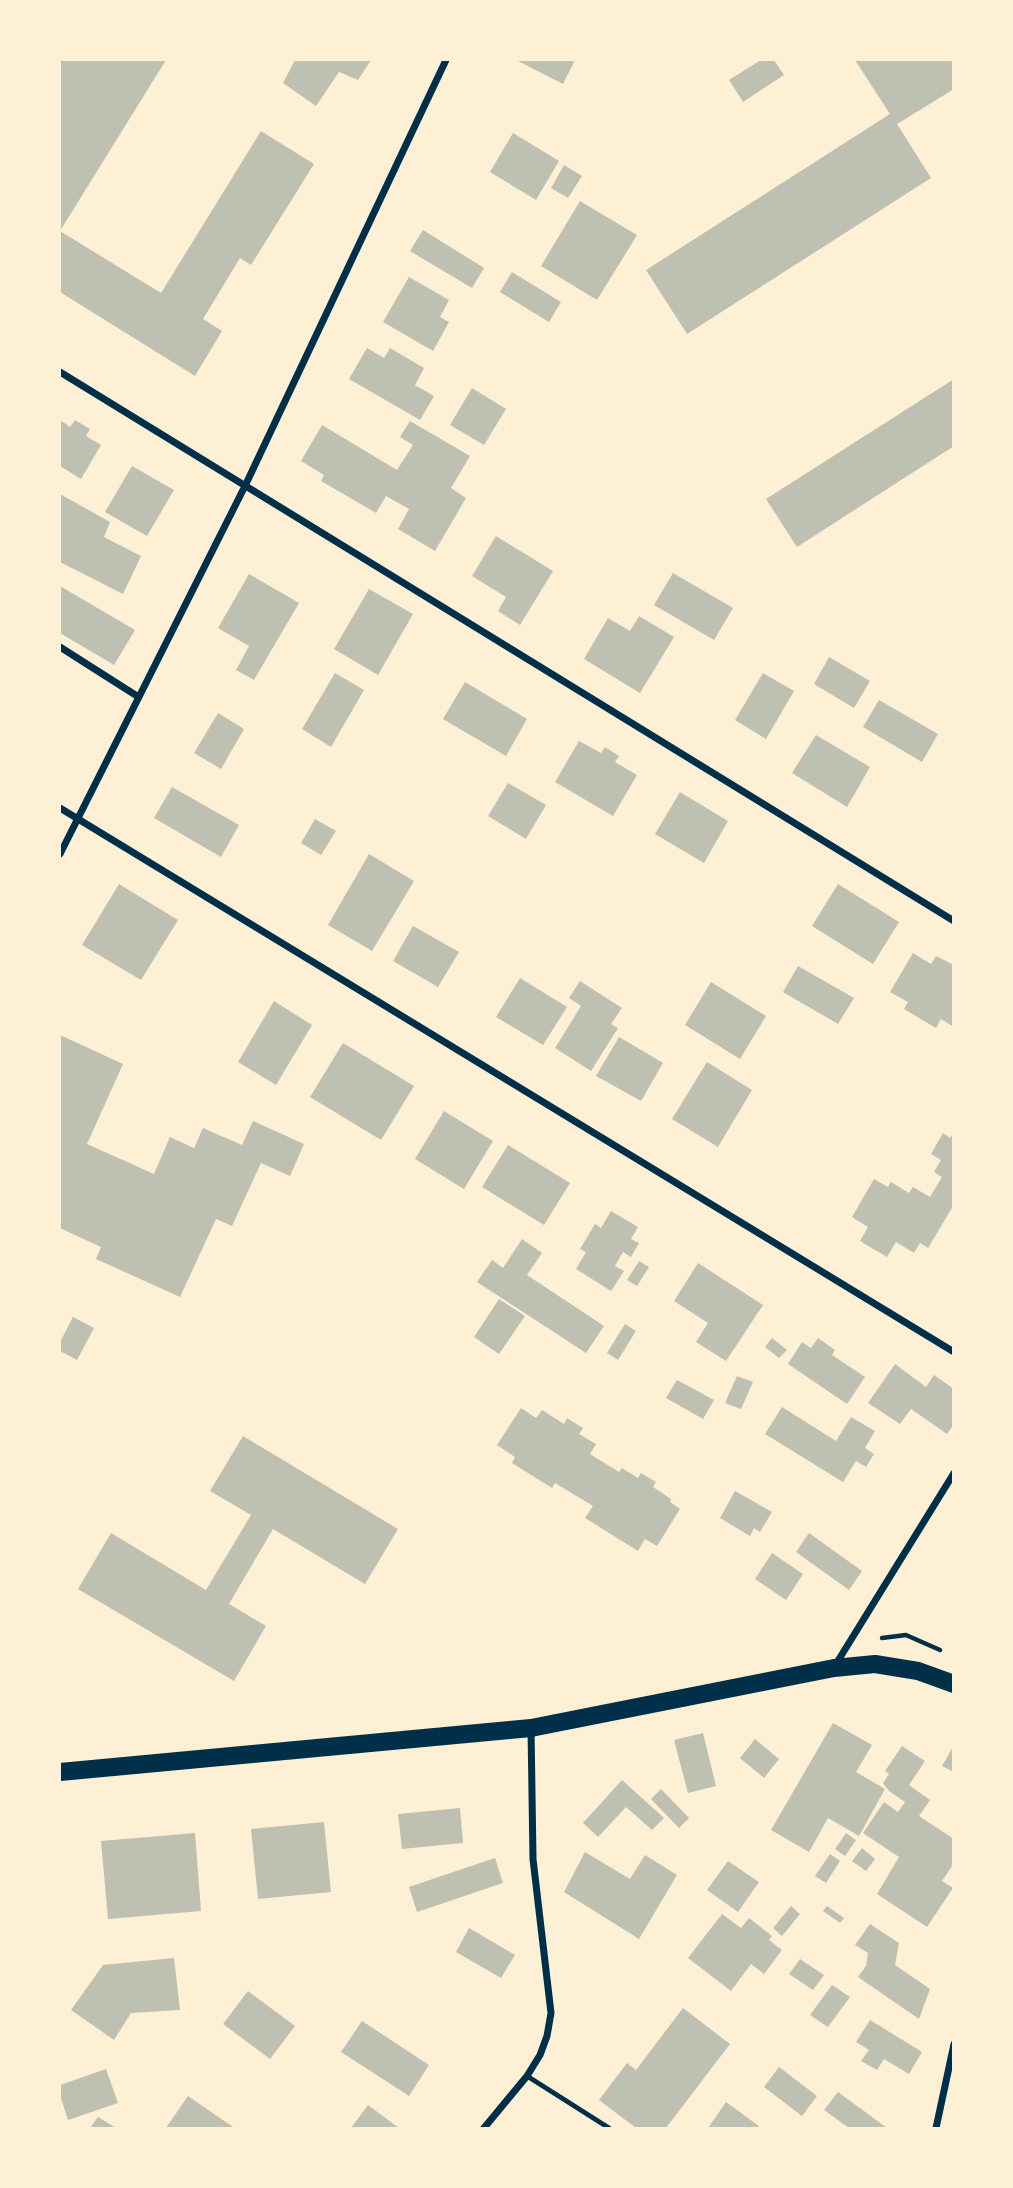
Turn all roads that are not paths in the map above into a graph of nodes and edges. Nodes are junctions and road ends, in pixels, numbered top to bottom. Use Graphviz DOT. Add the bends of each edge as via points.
graph roads {
  1 [pos="446,60"];
  2 [pos="60,372"];
  3 [pos="245,486"];
  4 [pos="60,647"];
  5 [pos="138,696"];
  6 [pos="60,808"];
  7 [pos="77,818"];
  8 [pos="60,854"];
  9 [pos="954,920"];
  10 [pos="954,1352"];
  11 [pos="954,1473"];
  12 [pos="834,1668"];
  13 [pos="954,1684"];
  14 [pos="531,1728"];
  15 [pos="60,1772"];
  16 [pos="954,2044"];
  17 [pos="527,2076"];
  18 [pos="484,2129"];
  19 [pos="610,2129"];
  20 [pos="936,2129"];
  1 -- 3 [label="street"];
  2 -- 3 [label="street"];
  3 -- 5 [label="street"];
  3 -- 9 [label="street"];
  4 -- 5 [label="street"];
  5 -- 7 [label="street"];
  6 -- 7 [label="street"];
  7 -- 8 [label="street"];
  7 -- 10 [label="street"];
  11 -- 12 [label="street"];
  12 -- 13 [label="main road" via="875,1664 919,1671"];
  12 -- 14 [label="main road"];
  14 -- 15 [label="main road"];
  14 -- 17 [label="street" via="533,1859 551,2013 547,2036"];
  16 -- 20 [label="street"];
  17 -- 18 [label="street"];
  17 -- 19 [label="lane"];
}
